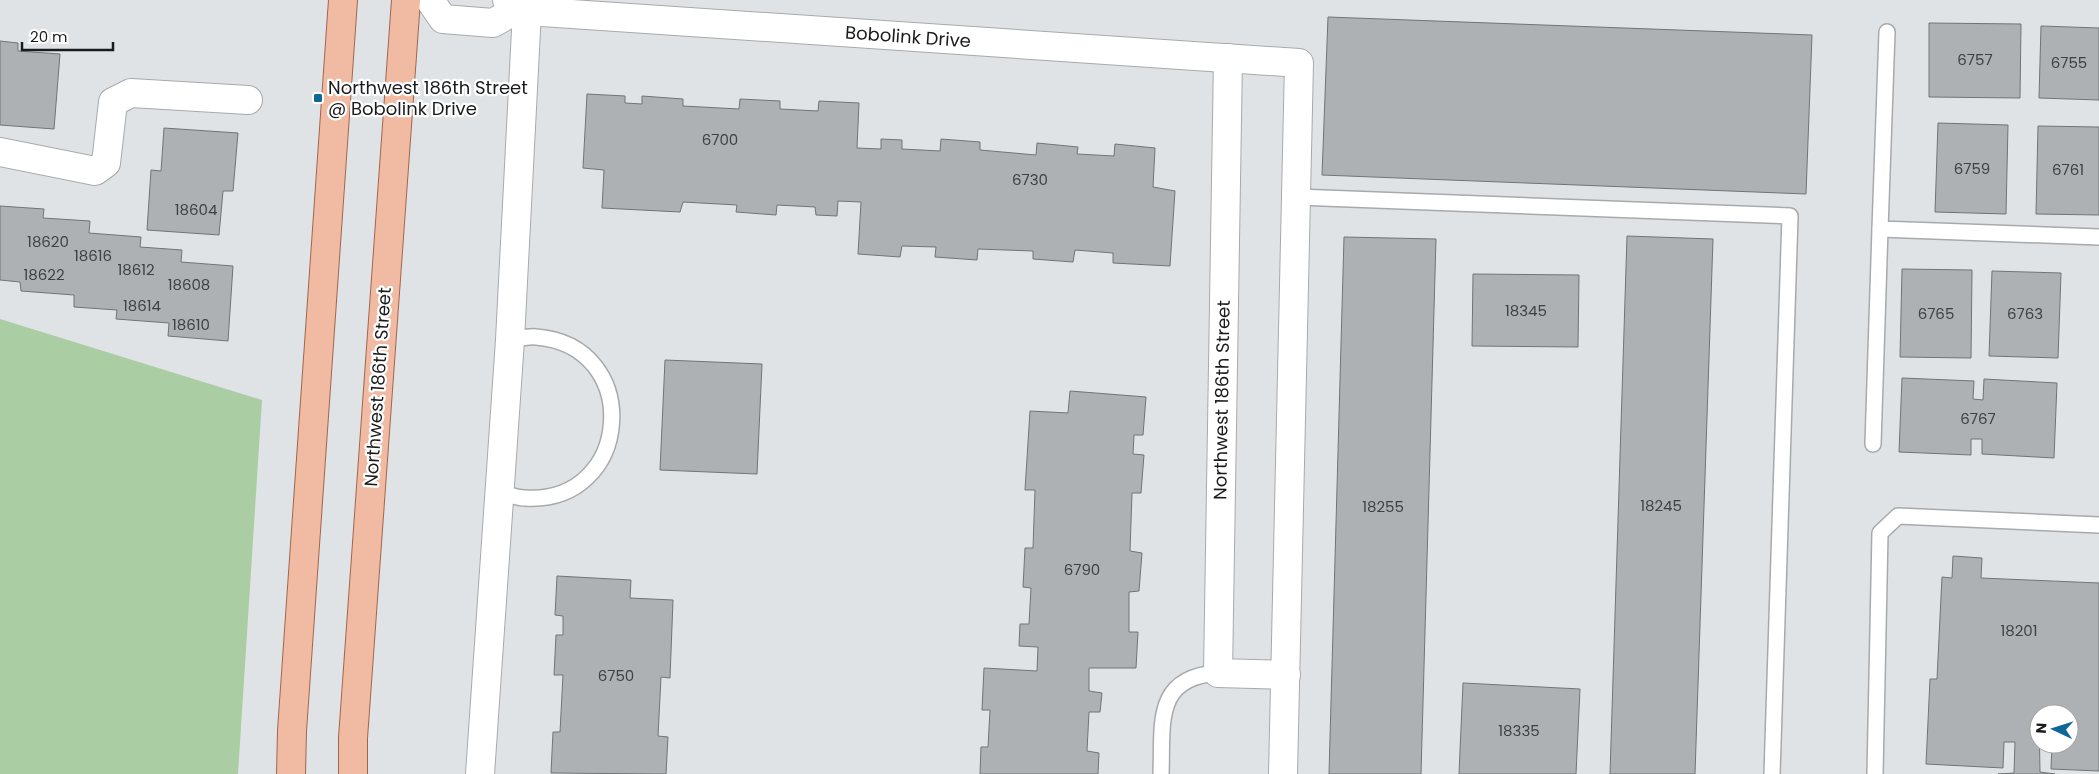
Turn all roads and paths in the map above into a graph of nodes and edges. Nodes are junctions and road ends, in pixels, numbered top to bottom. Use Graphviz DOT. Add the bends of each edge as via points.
graph roads {
  1 [pos="343,0"];
  2 [pos="406,0"];
  3 [pos="430,0"];
  4 [pos="517,7"];
  5 [pos="1887,32"];
  6 [pos="1228,58"];
  7 [pos="248,100"];
  8 [pos="0,152"];
  9 [pos="1296,197"];
  10 [pos="1880,229"];
  11 [pos="2099,237"];
  12 [pos="510,340"];
  13 [pos="1874,444"];
  14 [pos="499,492"];
  15 [pos="2099,525"];
  16 [pos="1218,673"];
  17 [pos="1286,675"];
  18 [pos="291,774"];
  19 [pos="353,774"];
  20 [pos="480,774"];
  21 [pos="1161,774"];
  22 [pos="1283,774"];
  23 [pos="1772,774"];
  24 [pos="1875,774"];
  1 -- 18 [label="main road" via="292,721"];
  2 -- 19 [label="main road, Northwest 186th Street"];
  3 -- 4 [label="street" via="443,19 493,23"];
  4 -- 6 [label="street, Bobolink Drive"];
  4 -- 12 [label="street"];
  5 -- 10 [label="lane"];
  6 -- 9 [label="street, Bobolink Drive" via="1299,63"];
  6 -- 16 [label="street, Northwest 186th Street"];
  7 -- 8 [label="street" via="130,93 113,102 106,163 95,171"];
  9 -- 17 [label="street"];
  9 -- 23 [label="lane" via="1790,216"];
  10 -- 11 [label="lane"];
  10 -- 13 [label="lane"];
  12 -- 14 [label="street"];
  12 -- 14 [label="lane" via="535,336 561,341 583,354 601,374 611,397 613,423 608,449 594,471 574,488 550,497 524,498"];
  14 -- 20 [label="street"];
  15 -- 24 [label="lane" via="1898,516 1880,533"];
  16 -- 17 [label="street"];
  16 -- 21 [label="lane" via="1200,674 1172,692 1164,707"];
  17 -- 22 [label="street"];
}
